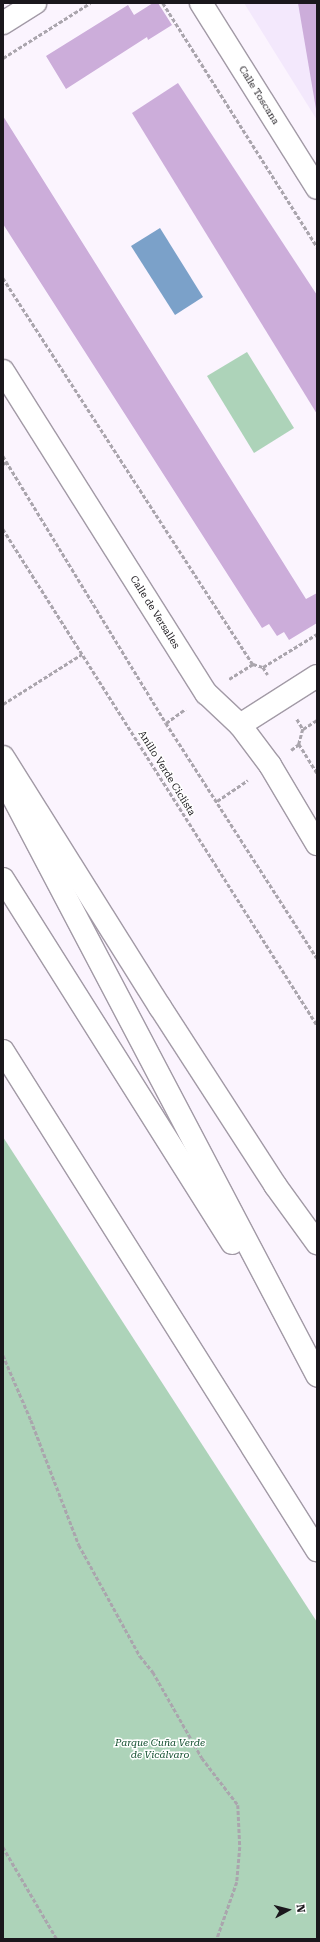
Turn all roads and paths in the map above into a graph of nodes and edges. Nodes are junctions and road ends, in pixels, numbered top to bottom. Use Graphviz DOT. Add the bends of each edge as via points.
graph roads {
  1 [pos="35,3"];
  2 [pos="90,3"];
  3 [pos="163,3"];
  4 [pos="201,3"];
  5 [pos="3,23"];
  6 [pos="3,58"];
  7 [pos="317,188"];
  8 [pos="317,247"];
  9 [pos="3,278"];
  10 [pos="3,371"];
  11 [pos="3,456"];
  12 [pos="7,462"];
  13 [pos="3,464"];
  14 [pos="3,529"];
  15 [pos="317,634"];
  16 [pos="82,654"];
  17 [pos="263,667"];
  18 [pos="317,676"];
  19 [pos="284,697"];
  20 [pos="3,704"];
  21 [pos="317,720"];
  22 [pos="240,725"];
  23 [pos="303,729"];
  24 [pos="3,757"];
  25 [pos="317,773"];
  26 [pos="3,778"];
  27 [pos="313,837"];
  28 [pos="3,879"];
  29 [pos="317,958"];
  30 [pos="317,1025"];
  31 [pos="3,1051"];
  32 [pos="317,1243"];
  33 [pos="3,1355"];
  34 [pos="317,1376"];
  35 [pos="317,1550"];
  36 [pos="3,1847"];
  37 [pos="57,1939"];
  38 [pos="217,1939"];
  1 -- 5 [label="main road"];
  2 -- 6 [label="path"];
  3 -- 8 [label="path"];
  4 -- 7 [label="main road, Calle Toscana"];
  9 -- 17 [label="path" via="253,664"];
  10 -- 22 [label="main road, Calle de Versalles" via="206,693"];
  11 -- 12 [label="path"];
  12 -- 13 [label="path"];
  12 -- 29 [label="path" via="166,722"];
  14 -- 16 [label="path, Anillo Verde Ciclista"];
  15 -- 17 [label="path"];
  16 -- 20 [label="path"];
  16 -- 30 [label="path, Anillo Verde Ciclista"];
  17 -- 19 [label="path"];
  18 -- 19 [label="main road"];
  19 -- 22 [label="main road"];
  19 -- 23 [label="path"];
  21 -- 23 [label="path"];
  22 -- 27 [label="main road, Calle de Versalles" via="270,764"];
  23 -- 25 [label="path" via="299,744"];
  24 -- 32 [label="main road" via="185,1047 275,1185"];
  26 -- 34 [label="main road"];
  28 -- 34 [label="main road"];
  31 -- 35 [label="main road"];
  33 -- 38 [label="path" via="79,1546 140,1656 153,1672 202,1758 238,1805 240,1847 236,1882"];
  36 -- 37 [label="path"];
}
